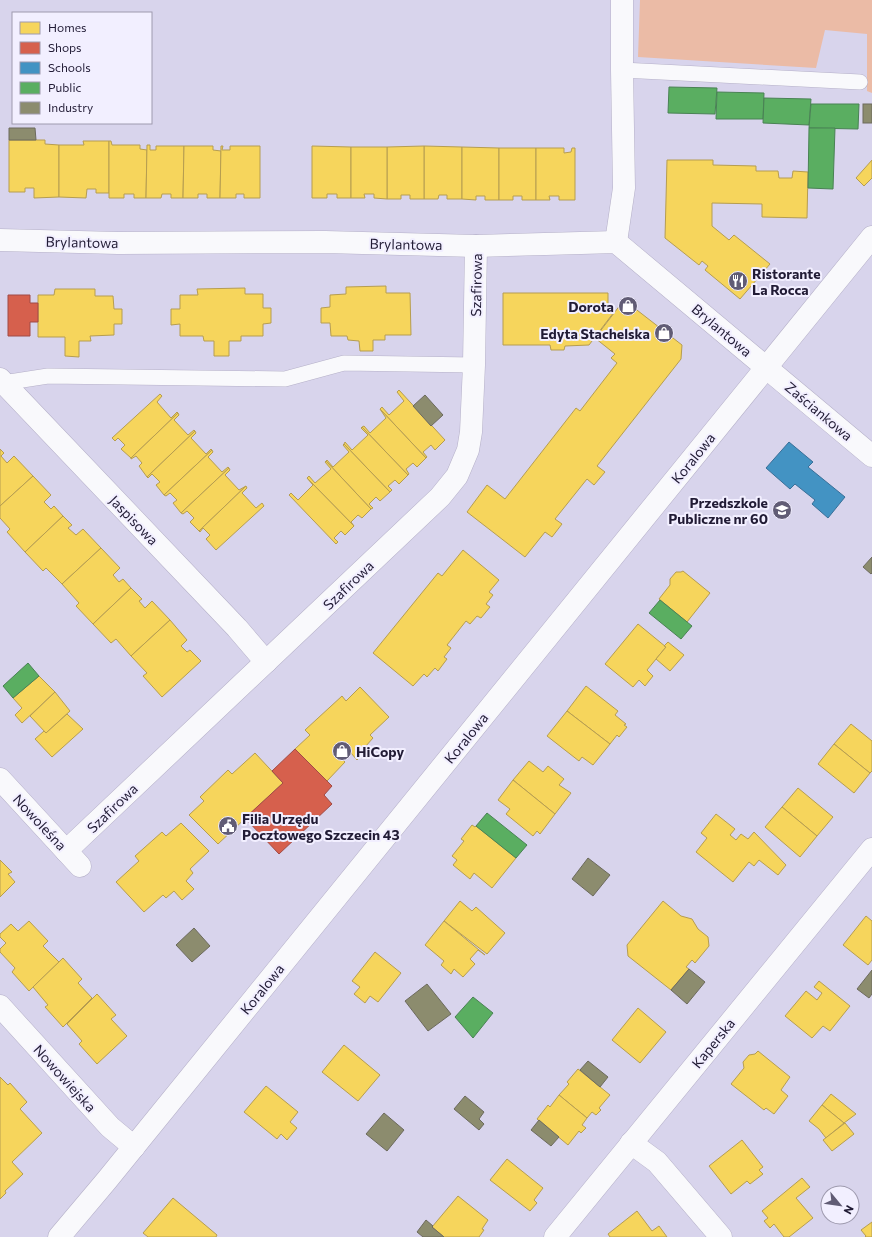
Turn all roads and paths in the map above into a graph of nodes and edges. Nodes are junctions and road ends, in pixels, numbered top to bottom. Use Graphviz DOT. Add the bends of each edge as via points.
graph roads {
  1 [pos="622,0"];
  2 [pos="622,70"];
  3 [pos="860,82"];
  4 [pos="872,237"];
  5 [pos="0,240"];
  6 [pos="616,242"];
  7 [pos="476,246"];
  8 [pos="474,365"];
  9 [pos="766,367"];
  10 [pos="2,381"];
  11 [pos="872,456"];
  12 [pos="266,662"];
  13 [pos="0,779"];
  14 [pos="869,858"];
  15 [pos="73,859"];
  16 [pos="0,1006"];
  17 [pos="631,1142"];
  18 [pos="134,1147"];
  19 [pos="58,1237"];
  20 [pos="555,1237"];
  21 [pos="721,1237"];
  1 -- 2 [label="street"];
  2 -- 3 [label="lane"];
  2 -- 6 [label="street" via="624,188"];
  4 -- 9 [label="street, Koralowa"];
  5 -- 7 [label="street, Brylantowa" via="118,243 325,242"];
  6 -- 7 [label="street, Brylantowa"];
  6 -- 9 [label="street, Brylantowa"];
  7 -- 8 [label="street, Szafirowa"];
  8 -- 10 [label="lane" via="344,363 285,379 48,376"];
  8 -- 12 [label="street, Szafirowa" via="471,432 468,450 457,476 440,497"];
  9 -- 11 [label="street, Zaściankowa"];
  9 -- 18 [label="street, Koralowa"];
  10 -- 12 [label="street, Jaspisowa" via="237,628"];
  12 -- 15 [label="street, Szafirowa"];
  13 -- 15 [label="street, Nowoleśna"];
  14 -- 17 [label="street, Kaperska"];
  16 -- 18 [label="street, Nowowiejska" via="110,1127"];
  17 -- 20 [label="street, Kaperska"];
  17 -- 21 [label="street" via="657,1162"];
  18 -- 19 [label="street, Koralowa"];
}
